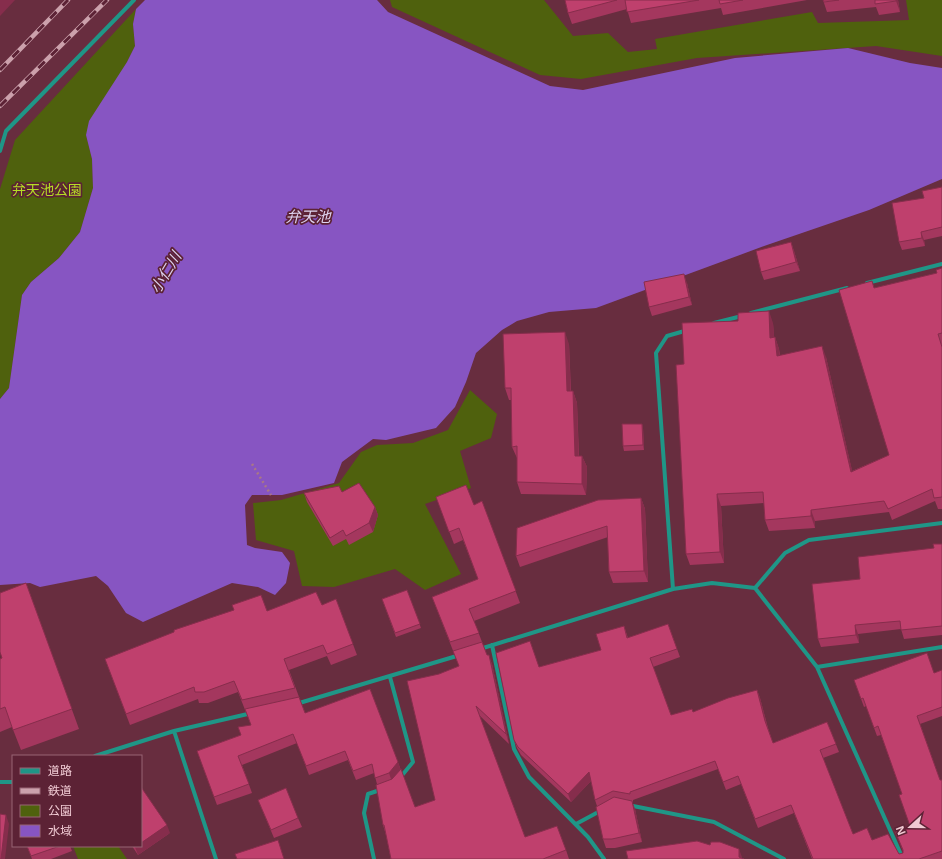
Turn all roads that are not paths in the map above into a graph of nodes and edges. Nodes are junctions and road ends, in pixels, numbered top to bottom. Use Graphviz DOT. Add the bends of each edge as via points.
graph roads {
  1 [pos="134,0"];
  2 [pos="0,151"];
  3 [pos="942,264"];
  4 [pos="861,285"];
  5 [pos="854,287"];
  6 [pos="712,324"];
  7 [pos="697,328"];
  8 [pos="942,523"];
  9 [pos="755,588"];
  10 [pos="673,589"];
  11 [pos="492,646"];
  12 [pos="942,647"];
  13 [pos="478,650"];
  14 [pos="463,654"];
  15 [pos="817,667"];
  16 [pos="390,677"];
  17 [pos="292,704"];
  18 [pos="255,713"];
  19 [pos="174,731"];
  20 [pos="98,755"];
  21 [pos="0,782"];
  22 [pos="12,782"];
  23 [pos="394,785"];
  24 [pos="387,787"];
  25 [pos="624,804"];
  26 [pos="610,806"];
  27 [pos="576,824"];
  28 [pos="216,859"];
  29 [pos="374,859"];
  30 [pos="604,859"];
  31 [pos="784,859"];
  32 [pos="903,859"];
  1 -- 2 [label="street" via="6,131"];
  3 -- 4 [label="street"];
  5 -- 6 [label="street"];
  7 -- 10 [label="street" via="667,336 656,353"];
  8 -- 9 [label="street" via="809,540 785,553"];
  9 -- 10 [label="street" via="712,582"];
  9 -- 15 [label="street"];
  10 -- 11 [label="street"];
  11 -- 13 [label="street"];
  11 -- 27 [label="street" via="514,749 529,777"];
  12 -- 15 [label="street"];
  14 -- 16 [label="street"];
  15 -- 32 [label="street"];
  16 -- 17 [label="street"];
  16 -- 23 [label="street" via="413,762"];
  18 -- 19 [label="street"];
  19 -- 20 [label="street"];
  19 -- 28 [label="street"];
  21 -- 22 [label="street"];
  24 -- 29 [label="street" via="368,794 364,813"];
  25 -- 31 [label="street" via="714,822"];
  26 -- 27 [label="street"];
  27 -- 30 [label="street"];
}
